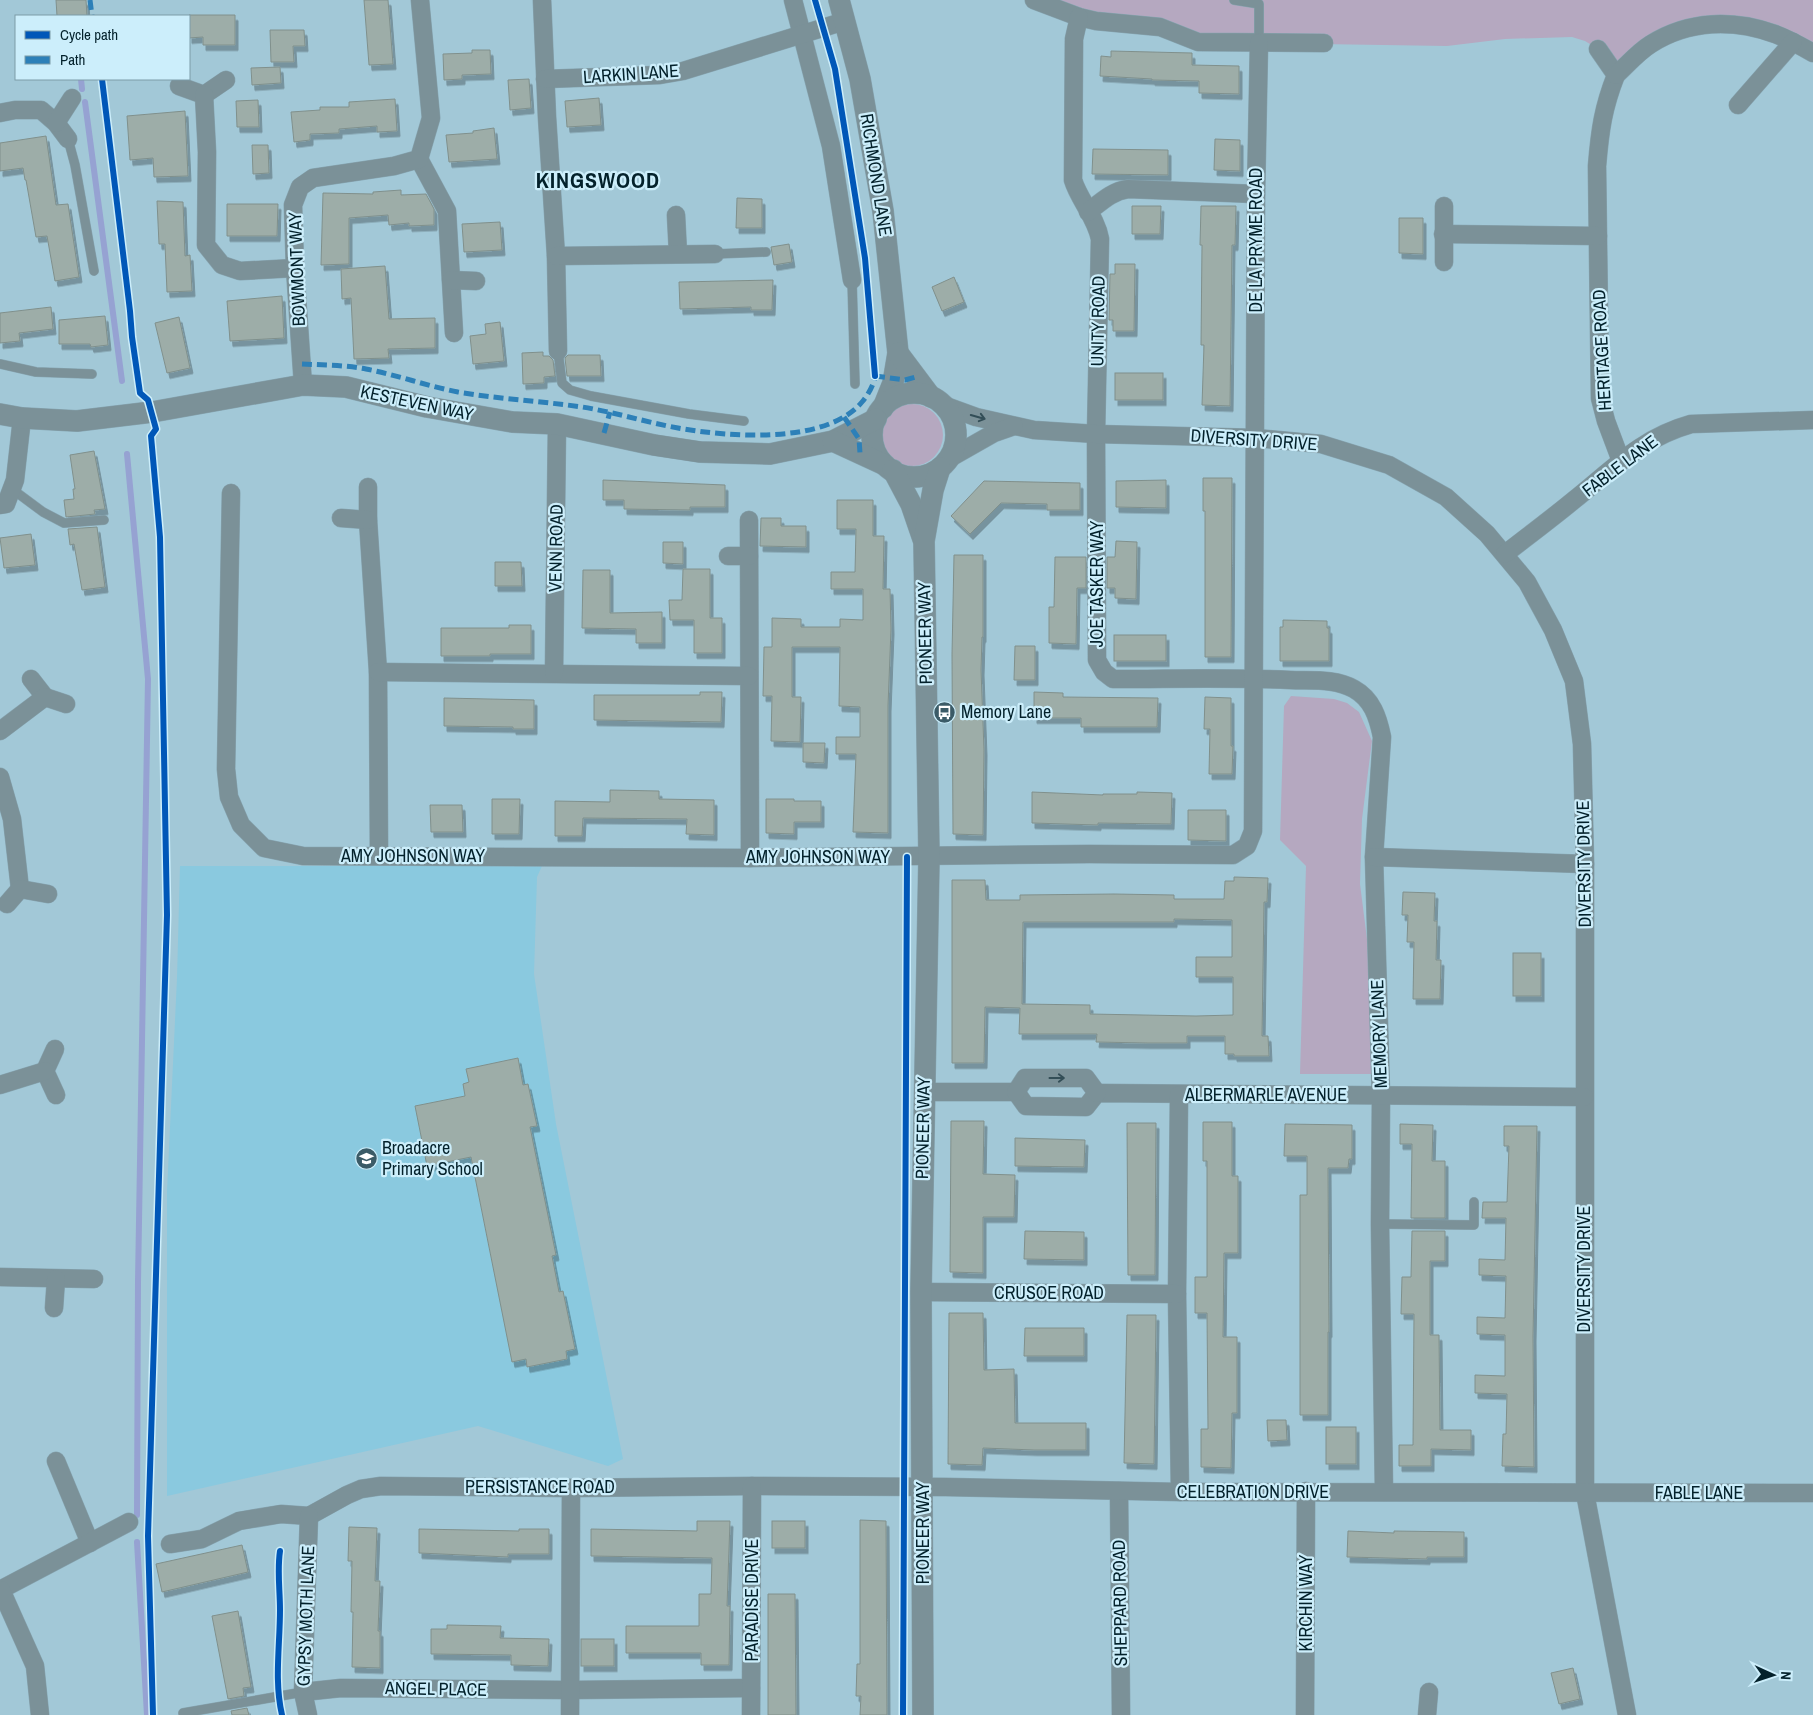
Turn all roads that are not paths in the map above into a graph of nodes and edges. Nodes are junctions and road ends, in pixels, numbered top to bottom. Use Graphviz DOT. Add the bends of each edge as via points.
graph roads {
  1 [pos="420,0"];
  2 [pos="542,0"];
  3 [pos="839,0"];
  4 [pos="1034,0"];
  5 [pos="1234,0"];
  6 [pos="794,5"];
  7 [pos="1079,17"];
  8 [pos="845,21"];
  9 [pos="801,35"];
  10 [pos="1793,42"];
  11 [pos="1259,43"];
  12 [pos="1324,43"];
  13 [pos="1598,49"];
  14 [pos="1813,53"];
  15 [pos="1616,75"];
  16 [pos="545,79"];
  17 [pos="226,80"];
  18 [pos="179,86"];
  19 [pos="204,95"];
  20 [pos="72,98"];
  21 [pos="1738,105"];
  22 [pos="0,113"];
  23 [pos="56,123"];
  24 [pos="68,139"];
  25 [pos="419,158"];
  26 [pos="1256,194"];
  27 [pos="1444,206"];
  28 [pos="1088,212"];
  29 [pos="676,215"];
  30 [pos="1444,234"];
  31 [pos="1598,236"];
  32 [pos="766,252"];
  33 [pos="678,254"];
  34 [pos="716,254"];
  35 [pos="556,256"];
  36 [pos="1444,262"];
  37 [pos="295,268"];
  38 [pos="94,271"];
  39 [pos="451,280"];
  40 [pos="852,280"];
  41 [pos="476,281"];
  42 [pos="454,332"];
  43 [pos="558,351"];
  44 [pos="898,352"];
  45 [pos="0,364"];
  46 [pos="92,374"];
  47 [pos="855,384"];
  48 [pos="303,385"];
  49 [pos="937,401"];
  50 [pos="879,413"];
  51 [pos="0,414"];
  52 [pos="22,418"];
  53 [pos="1813,420"];
  54 [pos="744,421"];
  55 [pos="558,424"];
  56 [pos="1015,426"];
  57 [pos="1096,434"];
  58 [pos="1256,438"];
  59 [pos="834,441"];
  60 [pos="1621,461"];
  61 [pos="945,463"];
  62 [pos="889,468"];
  63 [pos="368,487"];
  64 [pos="12,489"];
  65 [pos="231,493"];
  66 [pos="0,506"];
  67 [pos="341,518"];
  68 [pos="104,520"];
  69 [pos="368,520"];
  70 [pos="749,520"];
  71 [pos="924,542"];
  72 [pos="1505,554"];
  73 [pos="728,556"];
  74 [pos="749,556"];
  75 [pos="378,672"];
  76 [pos="554,673"];
  77 [pos="749,676"];
  78 [pos="1253,678"];
  79 [pos="31,679"];
  80 [pos="45,697"];
  81 [pos="66,704"];
  82 [pos="0,731"];
  83 [pos="0,777"];
  84 [pos="379,856"];
  85 [pos="929,857"];
  86 [pos="1374,857"];
  87 [pos="750,858"];
  88 [pos="1585,864"];
  89 [pos="20,889"];
  90 [pos="48,894"];
  91 [pos="7,904"];
  92 [pos="55,1049"];
  93 [pos="45,1071"];
  94 [pos="0,1084"];
  95 [pos="924,1092"];
  96 [pos="1016,1092"];
  97 [pos="1098,1093"];
  98 [pos="56,1095"];
  99 [pos="1179,1095"];
  100 [pos="1381,1096"];
  101 [pos="1584,1097"];
  102 [pos="1474,1202"];
  103 [pos="1380,1224"];
  104 [pos="0,1277"];
  105 [pos="94,1279"];
  106 [pos="56,1280"];
  107 [pos="921,1292"];
  108 [pos="1178,1294"];
  109 [pos="54,1308"];
  110 [pos="56,1461"];
  111 [pos="752,1486"];
  112 [pos="922,1487"];
  113 [pos="570,1488"];
  114 [pos="1119,1491"];
  115 [pos="1180,1492"];
  116 [pos="1306,1492"];
  117 [pos="1384,1492"];
  118 [pos="1584,1493"];
  119 [pos="1813,1493"];
  120 [pos="309,1516"];
  121 [pos="129,1522"];
  122 [pos="90,1543"];
  123 [pos="170,1544"];
  124 [pos="1,1590"];
  125 [pos="752,1688"];
  126 [pos="570,1690"];
  127 [pos="303,1692"];
  128 [pos="1429,1692"];
  129 [pos="183,1713"];
  130 [pos="40,1715"];
  131 [pos="308,1715"];
  132 [pos="570,1715"];
  133 [pos="751,1715"];
  134 [pos="924,1715"];
  135 [pos="1121,1715"];
  136 [pos="1305,1715"];
  137 [pos="1427,1715"];
  138 [pos="1627,1715"];
  1 -- 25 [label="street" via="432,118"];
  2 -- 16 [label="street"];
  3 -- 8 [label="street, RICHMOND LANE"];
  4 -- 7 [label="street"];
  5 -- 11 [label="lane" via="1259,4"];
  6 -- 9 [label="street"];
  7 -- 11 [label="street" via="1160,27 1198,42"];
  7 -- 28 [label="street, UNITY ROAD" via="1074,39 1073,180"];
  8 -- 9 [label="street, LARKIN LANE"];
  8 -- 44 [label="street, RICHMOND LANE" via="860,79 883,211"];
  9 -- 16 [label="street, LARKIN LANE" via="660,75"];
  9 -- 40 [label="street" via="831,146"];
  10 -- 14 [label="street"];
  10 -- 15 [label="street" via="1738,25 1697,26 1672,33 1649,45"];
  10 -- 21 [label="street"];
  11 -- 12 [label="street"];
  11 -- 26 [label="street, DE LA PRYME ROAD"];
  13 -- 15 [label="street"];
  15 -- 31 [label="street, HERITAGE ROAD" via="1600,128"];
  16 -- 35 [label="street"];
  17 -- 19 [label="street"];
  18 -- 19 [label="street"];
  19 -- 37 [label="street" via="206,245 222,265 240,271"];
  20 -- 23 [label="street"];
  22 -- 23 [label="street" via="41,110"];
  23 -- 24 [label="street"];
  24 -- 38 [label="lane"];
  25 -- 37 [label="street, BOWMONT WAY" via="394,166 313,178 300,187 293,206"];
  25 -- 39 [label="street" via="447,211"];
  26 -- 28 [label="street" via="1119,190"];
  26 -- 58 [label="street, DE LA PRYME ROAD"];
  27 -- 30 [label="street"];
  28 -- 57 [label="street, UNITY ROAD" via="1100,239"];
  29 -- 33 [label="street"];
  30 -- 31 [label="street"];
  30 -- 36 [label="street"];
  31 -- 60 [label="street, HERITAGE ROAD" via="1600,398"];
  32 -- 34 [label="lane"];
  33 -- 34 [label="street"];
  33 -- 35 [label="street"];
  35 -- 43 [label="street"];
  37 -- 48 [label="street, BOWMONT WAY"];
  39 -- 41 [label="street"];
  39 -- 42 [label="street"];
  40 -- 47 [label="lane"];
  43 -- 54 [label="lane" via="562,383 570,390 689,414"];
  44 -- 49 [label="street"];
  44 -- 50 [label="street, RICHMOND LANE" via="893,383"];
  45 -- 46 [label="lane" via="36,372"];
  48 -- 52 [label="street, KESTEVEN WAY" via="77,421"];
  48 -- 55 [label="street, KESTEVEN WAY" via="346,387 426,407 512,422"];
  49 -- 50 [label="street" via="918,394 905,394 892,399"];
  49 -- 56 [label="street, DIVERSITY DRIVE, one-way" via="976,417"];
  49 -- 61 [label="street" via="952,416 956,430 955,445"];
  50 -- 59 [label="street, KESTEVEN WAY"];
  50 -- 62 [label="street" via="872,432 874,446 879,458"];
  51 -- 52 [label="street, KESTEVEN WAY"];
  52 -- 64 [label="street"];
  53 -- 60 [label="street, FABLE LANE" via="1691,424 1651,440"];
  55 -- 59 [label="street, KESTEVEN WAY" via="700,452 770,454"];
  55 -- 76 [label="street, VENN ROAD"];
  56 -- 57 [label="street, DIVERSITY DRIVE"];
  56 -- 61 [label="street, DIVERSITY DRIVE" via="994,433"];
  57 -- 58 [label="street, DIVERSITY DRIVE"];
  57 -- 78 [label="street, JOE TASKER WAY" via="1096,646 1104,672 1113,679"];
  58 -- 72 [label="street, DIVERSITY DRIVE" via="1321,444 1389,465 1446,497"];
  58 -- 78 [label="street"];
  59 -- 62 [label="street"];
  60 -- 72 [label="street, FABLE LANE"];
  61 -- 62 [label="street" via="927,475 913,477 899,475"];
  61 -- 71 [label="street, PIONEER WAY" via="932,490"];
  62 -- 71 [label="street, PIONEER WAY" via="911,504"];
  63 -- 69 [label="street"];
  64 -- 66 [label="street" via="6,504"];
  64 -- 68 [label="lane" via="42,512 64,523"];
  65 -- 84 [label="street, AMY JOHNSON WAY" via="226,769 229,797 241,825 264,848 303,856"];
  67 -- 69 [label="street"];
  69 -- 75 [label="street"];
  70 -- 74 [label="street"];
  71 -- 85 [label="street, PIONEER WAY"];
  72 -- 88 [label="street, DIVERSITY DRIVE" via="1527,582 1553,630 1574,681 1582,744"];
  73 -- 74 [label="street"];
  74 -- 77 [label="street"];
  75 -- 76 [label="street"];
  75 -- 84 [label="street"];
  76 -- 77 [label="street"];
  77 -- 87 [label="street"];
  78 -- 85 [label="street" via="1253,831 1247,846 1233,855"];
  78 -- 86 [label="street, MEMORY LANE" via="1337,682 1368,699 1378,717 1382,737"];
  79 -- 80 [label="street"];
  80 -- 81 [label="street"];
  80 -- 82 [label="street"];
  83 -- 89 [label="street" via="12,819"];
  84 -- 87 [label="street, AMY JOHNSON WAY"];
  85 -- 87 [label="street, AMY JOHNSON WAY"];
  85 -- 95 [label="street, PIONEER WAY"];
  86 -- 88 [label="street"];
  86 -- 100 [label="street, MEMORY LANE"];
  88 -- 101 [label="street, DIVERSITY DRIVE"];
  89 -- 90 [label="street"];
  89 -- 91 [label="street"];
  92 -- 93 [label="street"];
  93 -- 94 [label="street"];
  93 -- 98 [label="street"];
  95 -- 96 [label="street"];
  95 -- 107 [label="street, PIONEER WAY"];
  96 -- 97 [label="street" via="1026,1106 1086,1107"];
  96 -- 97 [label="street, one-way" via="1025,1078 1086,1078"];
  97 -- 99 [label="street, ALBERMARLE AVENUE"];
  99 -- 100 [label="street, ALBERMARLE AVENUE"];
  99 -- 108 [label="street"];
  100 -- 101 [label="street, ALBERMARLE AVENUE"];
  100 -- 103 [label="street, MEMORY LANE"];
  101 -- 118 [label="street, DIVERSITY DRIVE"];
  102 -- 103 [label="lane" via="1474,1225"];
  103 -- 117 [label="street, MEMORY LANE"];
  104 -- 106 [label="street"];
  105 -- 106 [label="street"];
  106 -- 109 [label="street"];
  107 -- 108 [label="street, CRUSOE ROAD"];
  107 -- 112 [label="street, PIONEER WAY"];
  108 -- 115 [label="street"];
  110 -- 122 [label="street"];
  111 -- 112 [label="street, PERSISTANCE ROAD"];
  111 -- 113 [label="street, PERSISTANCE ROAD"];
  111 -- 125 [label="street, PARADISE DRIVE"];
  112 -- 114 [label="street, CELEBRATION DRIVE"];
  112 -- 134 [label="street, PIONEER WAY"];
  113 -- 120 [label="street, PERSISTANCE ROAD" via="380,1486 347,1494"];
  113 -- 126 [label="street"];
  114 -- 115 [label="street, CELEBRATION DRIVE"];
  114 -- 135 [label="street, SHEPPARD ROAD"];
  115 -- 116 [label="street, CELEBRATION DRIVE"];
  116 -- 117 [label="street, CELEBRATION DRIVE"];
  116 -- 136 [label="street, KIRCHIN WAY"];
  117 -- 118 [label="street, CELEBRATION DRIVE"];
  118 -- 119 [label="street, FABLE LANE"];
  118 -- 138 [label="street, DIVERSITY DRIVE"];
  120 -- 123 [label="street" via="281,1514 239,1521 202,1539"];
  120 -- 127 [label="street, GYPSY MOTH LANE"];
  121 -- 122 [label="street"];
  122 -- 124 [label="street"];
  124 -- 130 [label="street" via="35,1666"];
  125 -- 126 [label="street, ANGEL PLACE"];
  125 -- 133 [label="street, PARADISE DRIVE"];
  126 -- 127 [label="street, ANGEL PLACE" via="342,1688"];
  126 -- 132 [label="street"];
  127 -- 129 [label="lane"];
  127 -- 131 [label="street, GYPSY MOTH LANE"];
  128 -- 137 [label="street"];
}
